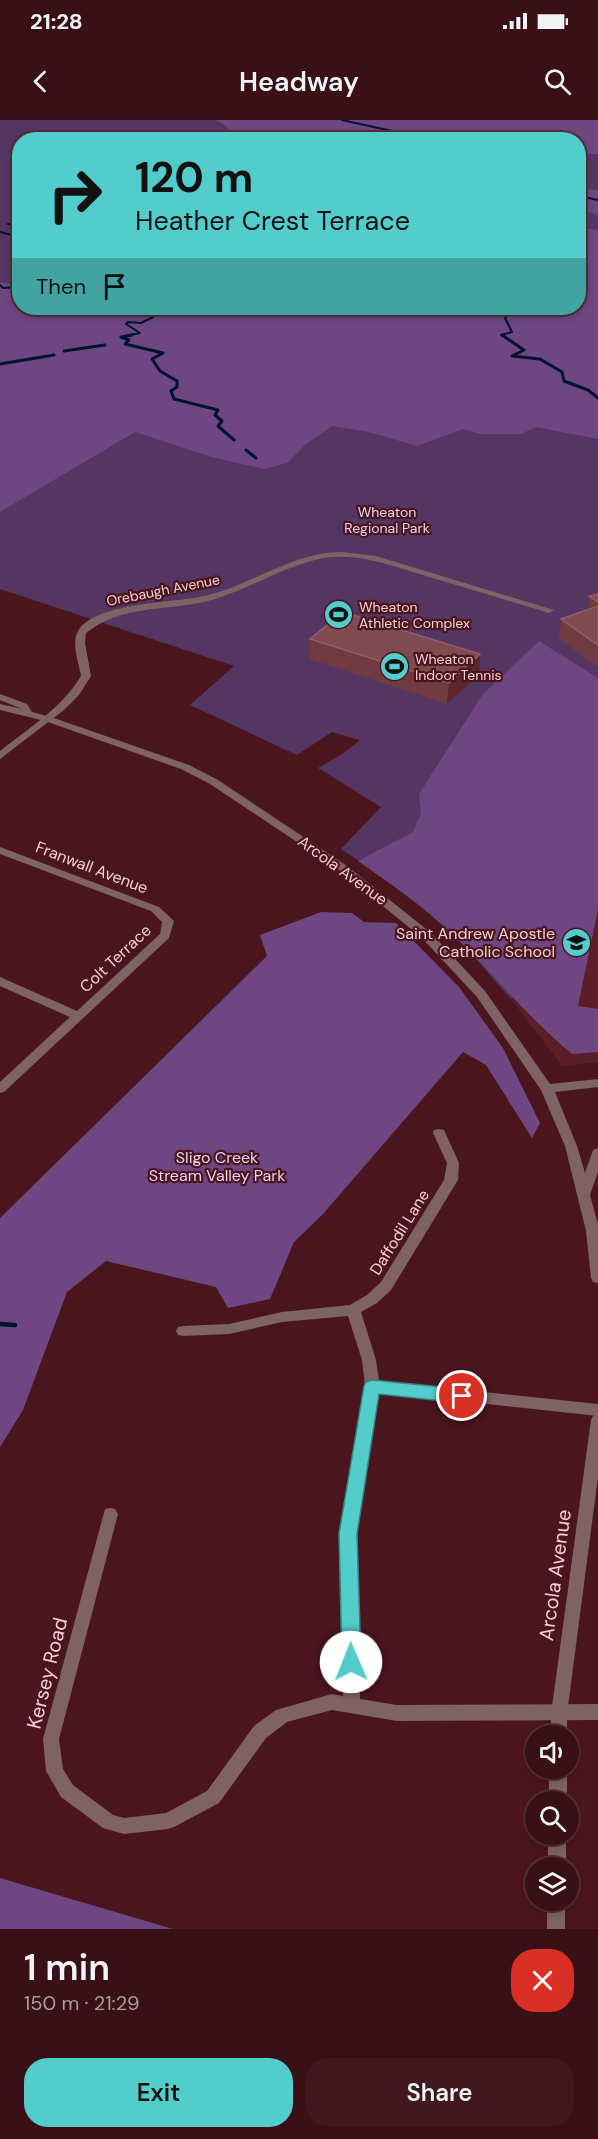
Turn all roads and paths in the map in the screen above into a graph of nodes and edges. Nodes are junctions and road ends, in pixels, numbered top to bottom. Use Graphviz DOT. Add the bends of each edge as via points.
graph roads {
  1 [pos="549,610"];
  2 [pos="0,697"];
  3 [pos="0,707"];
  4 [pos="28,712"];
  5 [pos="48,719"];
  6 [pos="0,756"];
  7 [pos="0,850"];
  8 [pos="168,921"];
  9 [pos="0,981"];
  10 [pos="78,1016"];
  11 [pos="598,1083"];
  12 [pos="0,1089"];
  13 [pos="547,1089"];
  14 [pos="439,1133"];
  15 [pos="598,1153"];
  16 [pos="584,1195"];
  17 [pos="598,1278"];
  18 [pos="353,1310"];
  19 [pos="183,1331"];
  20 [pos="372,1386"];
  21 [pos="598,1410"];
  22 [pos="598,1420"];
  23 [pos="110,1514"];
  24 [pos="352,1704"];
  25 [pos="598,1712"];
  26 [pos="559,1714"];
  27 [pos="559,1725"];
  28 [pos="556,1911"];
  29 [pos="556,1929"];
  1 -- 5 [label="street, Orebaugh Avenue" via="373,558 326,555 232,591 102,616 82,632 80,644 86,676 76,693"];
  2 -- 4 [label="street, Arcola Avenue" via="24,706"];
  3 -- 4 [label="street, Arcola Avenue"];
  4 -- 5 [label="street, Arcola Avenue"];
  5 -- 6 [label="street, Orebaugh Avenue"];
  5 -- 13 [label="street, Arcola Avenue" via="214,782 362,882 426,935 481,994"];
  7 -- 8 [label="street, Franwall Avenue" via="155,909"];
  8 -- 10 [label="street, Colt Terrace" via="165,935"];
  9 -- 10 [label="street, Colt Terrace"];
  10 -- 12 [label="street, Colt Terrace"];
  11 -- 13 [label="street"];
  13 -- 16 [label="street, Arcola Avenue" via="571,1146"];
  14 -- 18 [label="street, Daffodil Lane" via="453,1163 450,1180 386,1286"];
  15 -- 16 [label="street"];
  16 -- 17 [label="street, Arcola Avenue"];
  18 -- 19 [label="street, Daffodil Lane" via="282,1317 229,1329"];
  18 -- 20 [label="street" via="369,1360"];
  20 -- 21 [label="street"];
  20 -- 24 [label="street" via="348,1534"];
  22 -- 26 [label="street, Arcola Avenue"];
  23 -- 24 [label="street, Kersey Road" via="51,1739 55,1772 67,1791 109,1822 124,1826 168,1821 213,1797 260,1732 282,1715 332,1702"];
  24 -- 26 [label="street, Kersey Road" via="397,1713"];
  25 -- 26 [label="street, Kersey Road"];
  26 -- 27 [label="street, Arcola Avenue"];
  28 -- 29 [label="street"];
}
